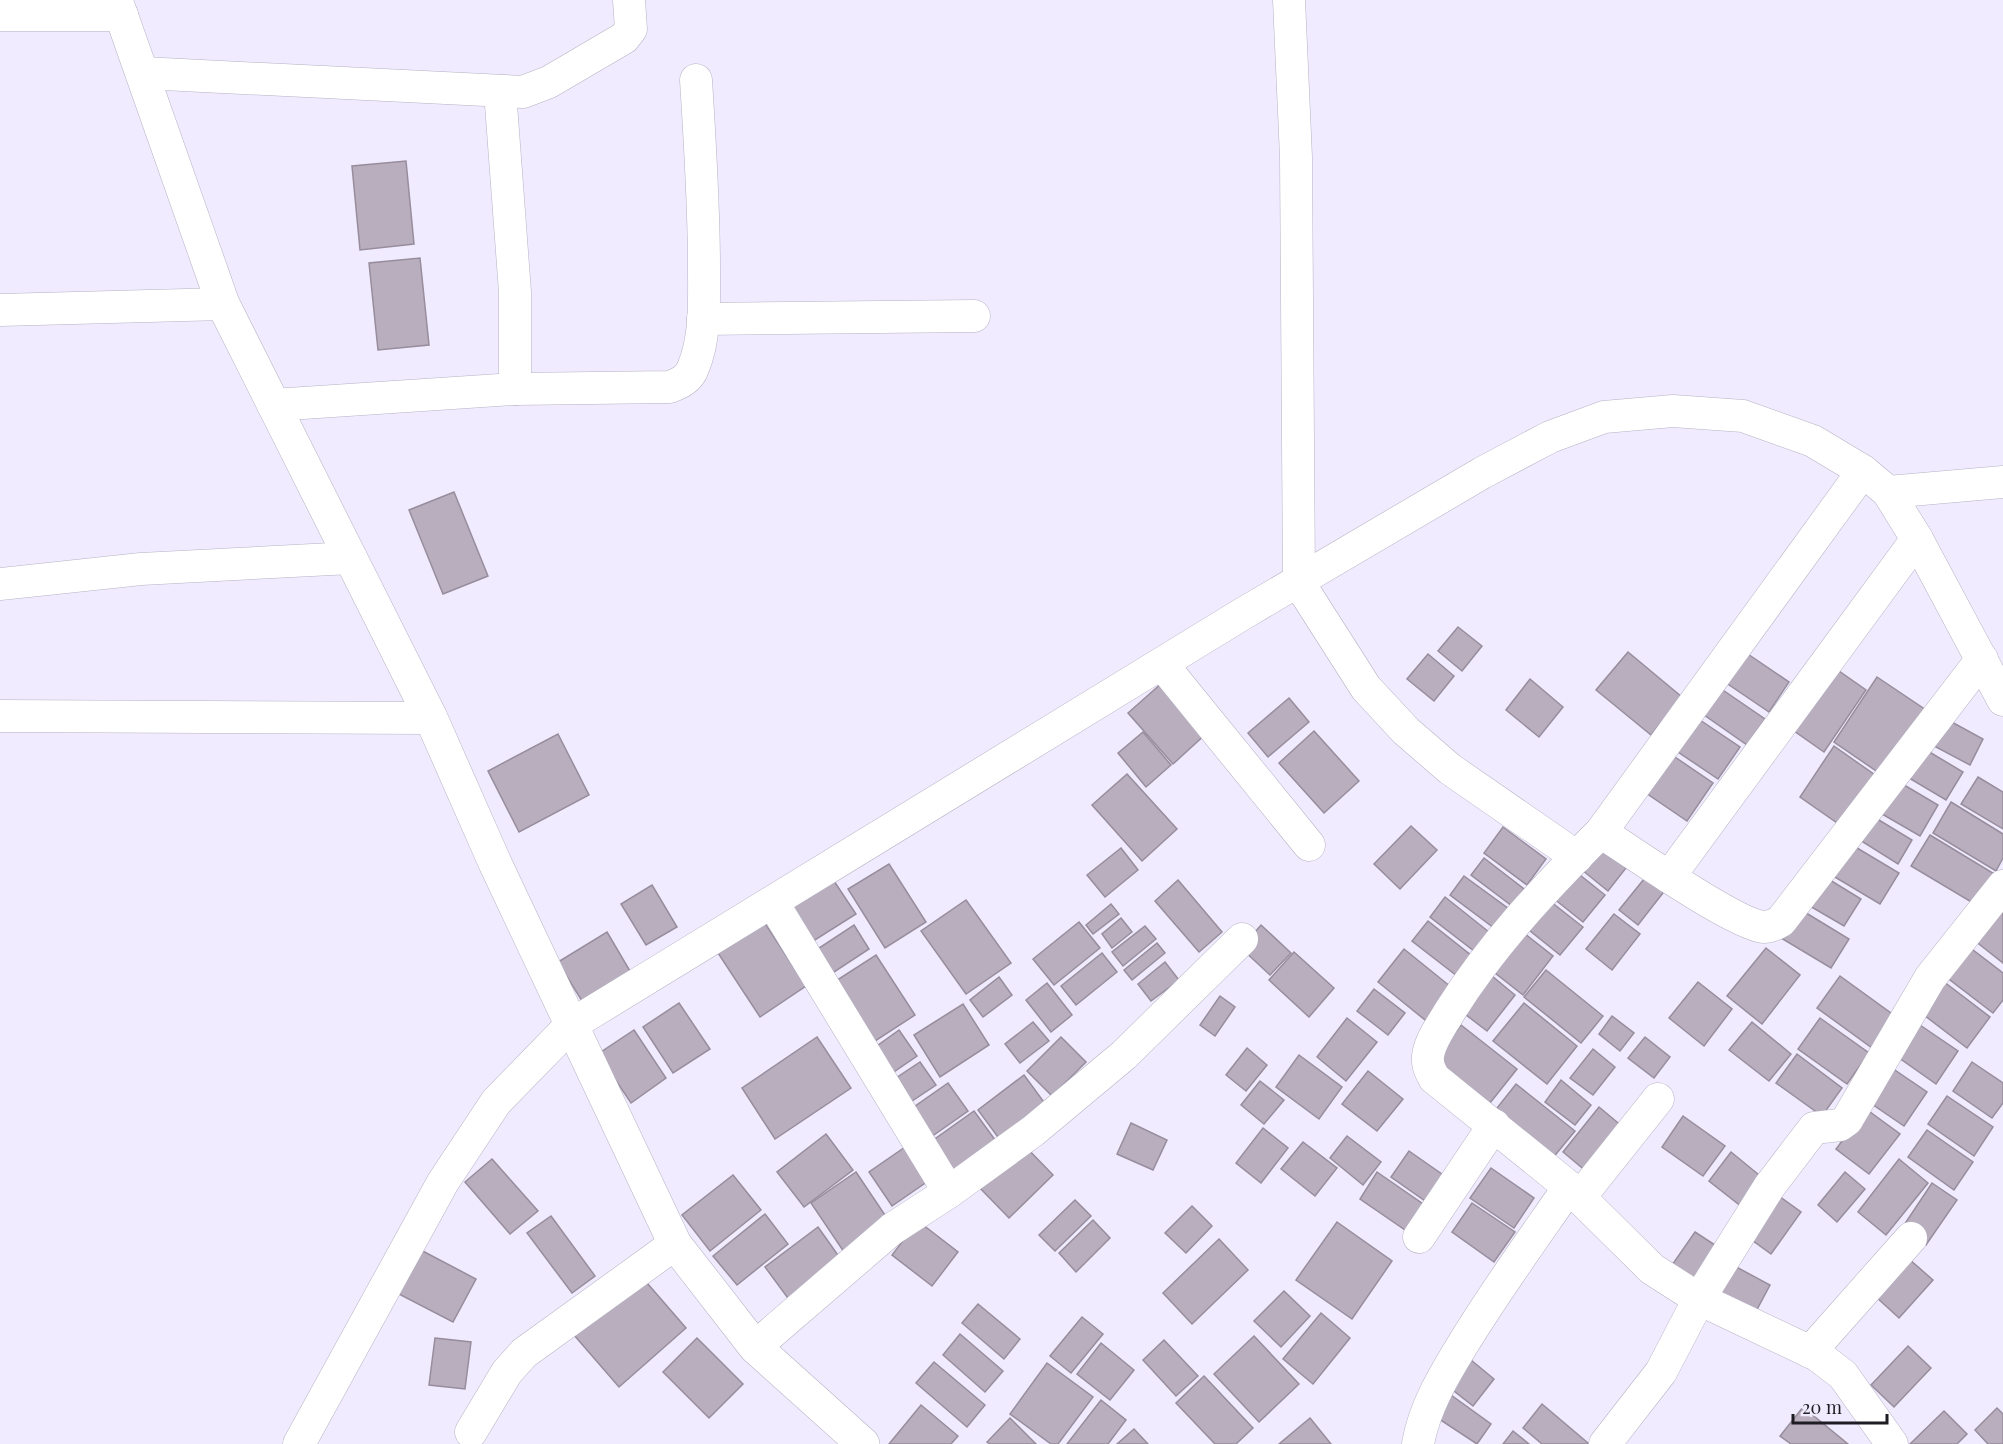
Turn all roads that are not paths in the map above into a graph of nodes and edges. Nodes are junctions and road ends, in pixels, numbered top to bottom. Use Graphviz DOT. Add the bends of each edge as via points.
graph roads {
  1 [pos="629,0"];
  2 [pos="1289,0"];
  3 [pos="119,8"];
  4 [pos="0,15"];
  5 [pos="142,72"];
  6 [pos="696,80"];
  7 [pos="500,91"];
  8 [pos="223,304"];
  9 [pos="0,310"];
  10 [pos="974,316"];
  11 [pos="702,319"];
  12 [pos="515,389"];
  13 [pos="273,405"];
  14 [pos="1863,471"];
  15 [pos="2003,483"];
  16 [pos="1888,492"];
  17 [pos="1917,539"];
  18 [pos="351,558"];
  19 [pos="1299,583"];
  20 [pos="0,584"];
  21 [pos="1982,659"];
  22 [pos="1162,664"];
  23 [pos="2003,700"];
  24 [pos="0,716"];
  25 [pos="431,718"];
  26 [pos="1601,832"];
  27 [pos="1309,845"];
  28 [pos="1576,857"];
  29 [pos="1669,877"];
  30 [pos="2003,886"];
  31 [pos="772,903"];
  32 [pos="1242,939"];
  33 [pos="571,1025"];
  34 [pos="1658,1099"];
  35 [pos="1494,1125"];
  36 [pos="949,1192"];
  37 [pos="1574,1192"];
  38 [pos="1419,1237"];
  39 [pos="1911,1238"];
  40 [pos="675,1244"];
  41 [pos="1699,1299"];
  42 [pos="755,1347"];
  43 [pos="1810,1352"];
  44 [pos="475,1440"];
  45 [pos="299,1444"];
  46 [pos="863,1444"];
  47 [pos="1418,1444"];
  48 [pos="1605,1444"];
  49 [pos="1892,1444"];
  1 -- 7 [label="street" via="631,29 624,38 534,89"];
  2 -- 19 [label="street" via="1296,157"];
  3 -- 4 [label="street"];
  3 -- 5 [label="street"];
  5 -- 7 [label="street"];
  5 -- 8 [label="street"];
  6 -- 11 [label="street" via="704,206"];
  7 -- 12 [label="street" via="515,292"];
  8 -- 9 [label="street"];
  8 -- 13 [label="street"];
  10 -- 11 [label="street"];
  11 -- 12 [label="street" via="693,370 683,382 670,387"];
  12 -- 13 [label="street"];
  13 -- 18 [label="street"];
  14 -- 16 [label="street"];
  14 -- 19 [label="street" via="1813,441 1743,417 1673,411 1604,417 1550,437 1482,473"];
  14 -- 26 [label="street"];
  15 -- 16 [label="street"];
  16 -- 17 [label="street"];
  17 -- 21 [label="street"];
  17 -- 29 [label="street"];
  18 -- 20 [label="street" via="141,569"];
  18 -- 25 [label="street"];
  19 -- 22 [label="street"];
  19 -- 28 [label="street" via="1366,688 1407,731 1450,769"];
  21 -- 23 [label="street"];
  21 -- 29 [label="street" via="1781,921 1764,927 1748,922"];
  22 -- 27 [label="street"];
  22 -- 31 [label="street"];
  24 -- 25 [label="street"];
  25 -- 33 [label="street"];
  26 -- 28 [label="street"];
  26 -- 29 [label="street"];
  28 -- 35 [label="street" via="1511,927 1463,991 1433,1040 1428,1066 1434,1078"];
  30 -- 41 [label="street" via="1930,978 1847,1120 1840,1125 1814,1128 1807,1135 1769,1187"];
  31 -- 33 [label="street"];
  31 -- 36 [label="street"];
  32 -- 36 [label="street" via="1124,1055 1033,1131"];
  33 -- 40 [label="street"];
  33 -- 45 [label="street" via="496,1102 443,1182"];
  34 -- 37 [label="street"];
  35 -- 37 [label="street"];
  35 -- 38 [label="street"];
  36 -- 42 [label="street" via="892,1229"];
  37 -- 41 [label="street" via="1653,1269"];
  37 -- 47 [label="street" via="1484,1310 1439,1383"];
  39 -- 43 [label="street"];
  40 -- 42 [label="street"];
  40 -- 44 [label="street" via="524,1353 507,1372"];
  41 -- 43 [label="street"];
  41 -- 48 [label="street" via="1661,1372"];
  42 -- 46 [label="street"];
  43 -- 49 [label="street" via="1843,1375"];
}
